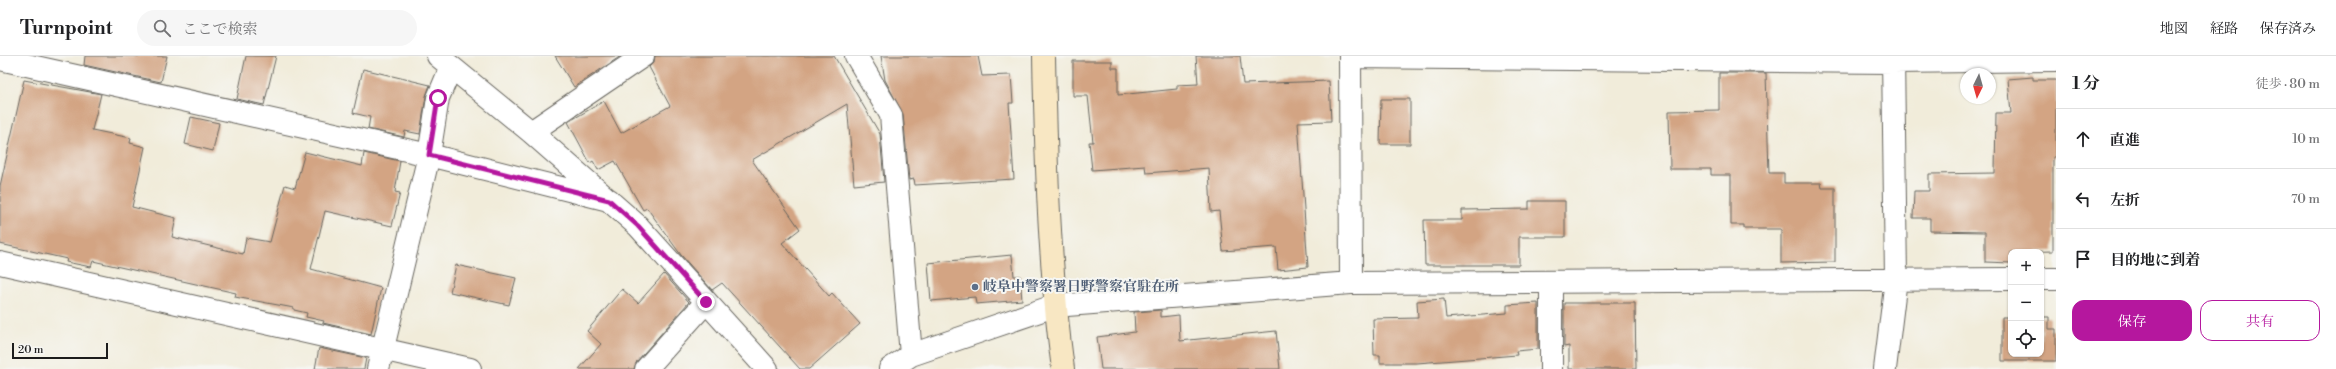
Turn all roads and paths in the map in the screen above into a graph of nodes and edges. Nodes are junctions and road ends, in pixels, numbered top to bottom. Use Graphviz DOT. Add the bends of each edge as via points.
graph roads {
  1 [pos="643,56"];
  2 [pos="856,56"];
  3 [pos="1044,56"];
  4 [pos="1350,57"];
  5 [pos="0,59"];
  6 [pos="1893,59"];
  7 [pos="2056,60"];
  8 [pos="445,62"];
  9 [pos="531,132"];
  10 [pos="429,155"];
  11 [pos="609,200"];
  12 [pos="0,263"];
  13 [pos="1896,279"];
  14 [pos="2008,279"];
  15 [pos="2044,279"];
  16 [pos="2056,279"];
  17 [pos="1351,283"];
  18 [pos="1551,283"];
  19 [pos="706,302"];
  20 [pos="1054,306"];
  21 [pos="912,355"];
  22 [pos="380,359"];
  23 [pos="470,369"];
  24 [pos="646,369"];
  25 [pos="767,369"];
  26 [pos="890,369"];
  27 [pos="1063,369"];
  28 [pos="1550,369"];
  29 [pos="1885,369"];
  1 -- 9 [label="street"];
  2 -- 21 [label="street" via="891,116"];
  3 -- 20 [label="street" via="1046,179"];
  4 -- 6 [label="street"];
  4 -- 17 [label="street"];
  5 -- 10 [label="street"];
  6 -- 7 [label="street"];
  6 -- 13 [label="street"];
  8 -- 9 [label="street"];
  8 -- 10 [label="street"];
  9 -- 11 [label="street"];
  10 -- 11 [label="street"];
  10 -- 22 [label="street"];
  11 -- 19 [label="street" via="638,226"];
  12 -- 22 [label="street"];
  13 -- 14 [label="street"];
  13 -- 18 [label="street"];
  13 -- 29 [label="street"];
  15 -- 16 [label="street"];
  17 -- 18 [label="street"];
  17 -- 20 [label="street"];
  18 -- 28 [label="street"];
  19 -- 24 [label="street"];
  19 -- 25 [label="street"];
  20 -- 21 [label="street"];
  20 -- 27 [label="street"];
  21 -- 26 [label="street"];
  22 -- 23 [label="street"];
}
